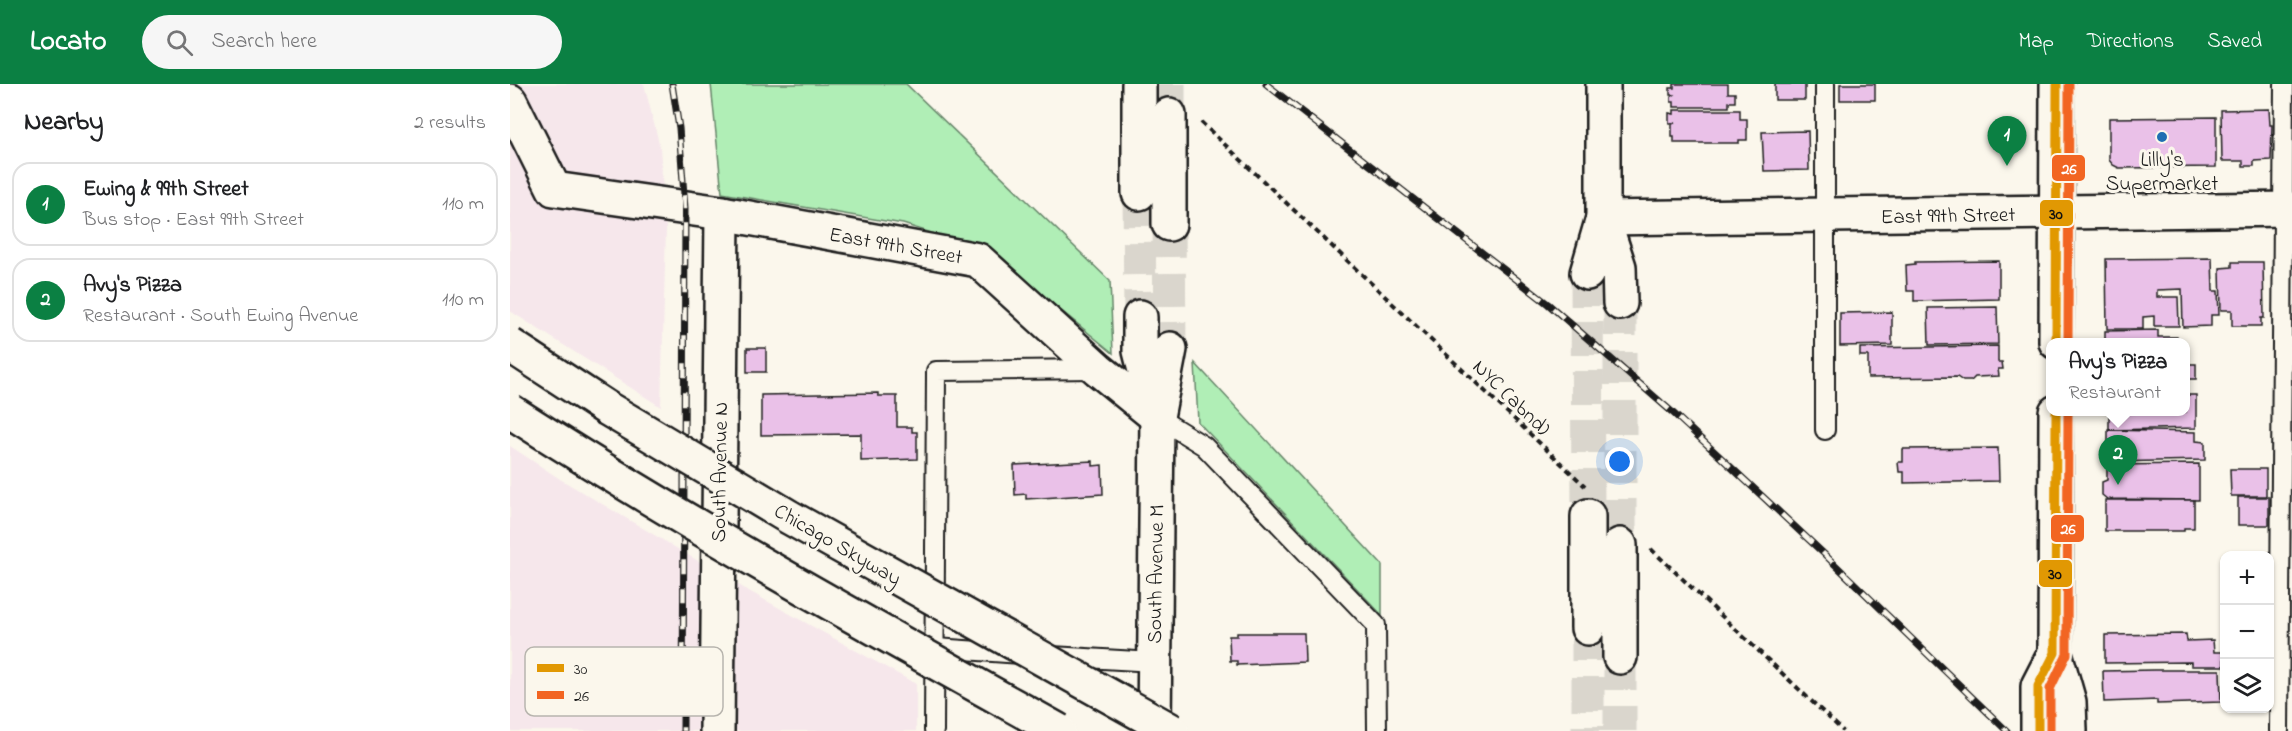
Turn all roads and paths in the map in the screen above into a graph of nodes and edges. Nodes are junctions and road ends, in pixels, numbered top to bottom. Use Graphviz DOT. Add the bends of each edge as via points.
graph roads {
  1 [pos="1139,84"];
  2 [pos="1604,84"];
  3 [pos="1826,84"];
  4 [pos="2057,84"];
  5 [pos="2284,84"];
  6 [pos="510,100"];
  7 [pos="1182,116"];
  8 [pos="1139,193"];
  9 [pos="2288,209"];
  10 [pos="722,213"];
  11 [pos="2057,213"];
  12 [pos="1826,216"];
  13 [pos="1604,218"];
  14 [pos="1169,224"];
  15 [pos="1587,273"];
  16 [pos="1620,303"];
  17 [pos="1140,317"];
  18 [pos="2056,338"];
  19 [pos="510,345"];
  20 [pos="1170,349"];
  21 [pos="1098,369"];
  22 [pos="510,411"];
  23 [pos="2056,416"];
  24 [pos="1157,417"];
  25 [pos="1826,430"];
  26 [pos="1588,503"];
  27 [pos="1634,546"];
  28 [pos="1588,628"];
  29 [pos="718,647"];
  30 [pos="936,648"];
  31 [pos="2055,653"];
  32 [pos="1620,657"];
  33 [pos="1154,662"];
  34 [pos="717,716"];
  35 [pos="717,731"];
  36 [pos="934,731"];
  37 [pos="1059,731"];
  38 [pos="1154,731"];
  39 [pos="1172,731"];
  40 [pos="1377,731"];
  41 [pos="1843,731"];
  42 [pos="2038,731"];
  43 [pos="2070,731"];
  44 [pos="2279,731"];
  1 -- 8 [label="main road"];
  2 -- 13 [label="main road"];
  3 -- 12 [label="lane"];
  4 -- 11 [label="main road"];
  5 -- 9 [label="lane"];
  6 -- 10 [label="main road, East 99th Street" via="554,189"];
  7 -- 14 [label="main road"];
  7 -- 26 [label="path, NYC (abnd)"];
  9 -- 11 [label="main road, East 99th Street"];
  9 -- 44 [label="lane"];
  10 -- 21 [label="main road, East 99th Street" via="978,260"];
  10 -- 29 [label="main road, South Avenue N"];
  11 -- 12 [label="main road, East 99th Street"];
  11 -- 18 [label="main road"];
  12 -- 13 [label="main road, East 99th Street"];
  12 -- 25 [label="lane"];
  13 -- 15 [label="main road"];
  13 -- 16 [label="main road" via="1619,267"];
  17 -- 24 [label="main road, South Avenue M" via="1140,351"];
  19 -- 39 [label="main road, Chicago Skyway, bridge" via="789,518"];
  20 -- 24 [label="main road, South Avenue M"];
  21 -- 24 [label="main road, East 99th Street"];
  21 -- 30 [label="lane" via="936,370"];
  22 -- 37 [label="main road, bridge" via="753,558"];
  23 -- 31 [label="main road"];
  24 -- 33 [label="main road, South Avenue M"];
  24 -- 40 [label="lane" via="1204,446 1376,625"];
  26 -- 28 [label="main road"];
  27 -- 32 [label="main road"];
  27 -- 41 [label="path"];
  30 -- 33 [label="lane"];
  30 -- 36 [label="lane"];
  31 -- 42 [label="main road" via="2038,686"];
  31 -- 43 [label="main road" via="2069,702"];
  33 -- 38 [label="main road, South Avenue M"];
  34 -- 35 [label="main road, South Avenue N"];
}
